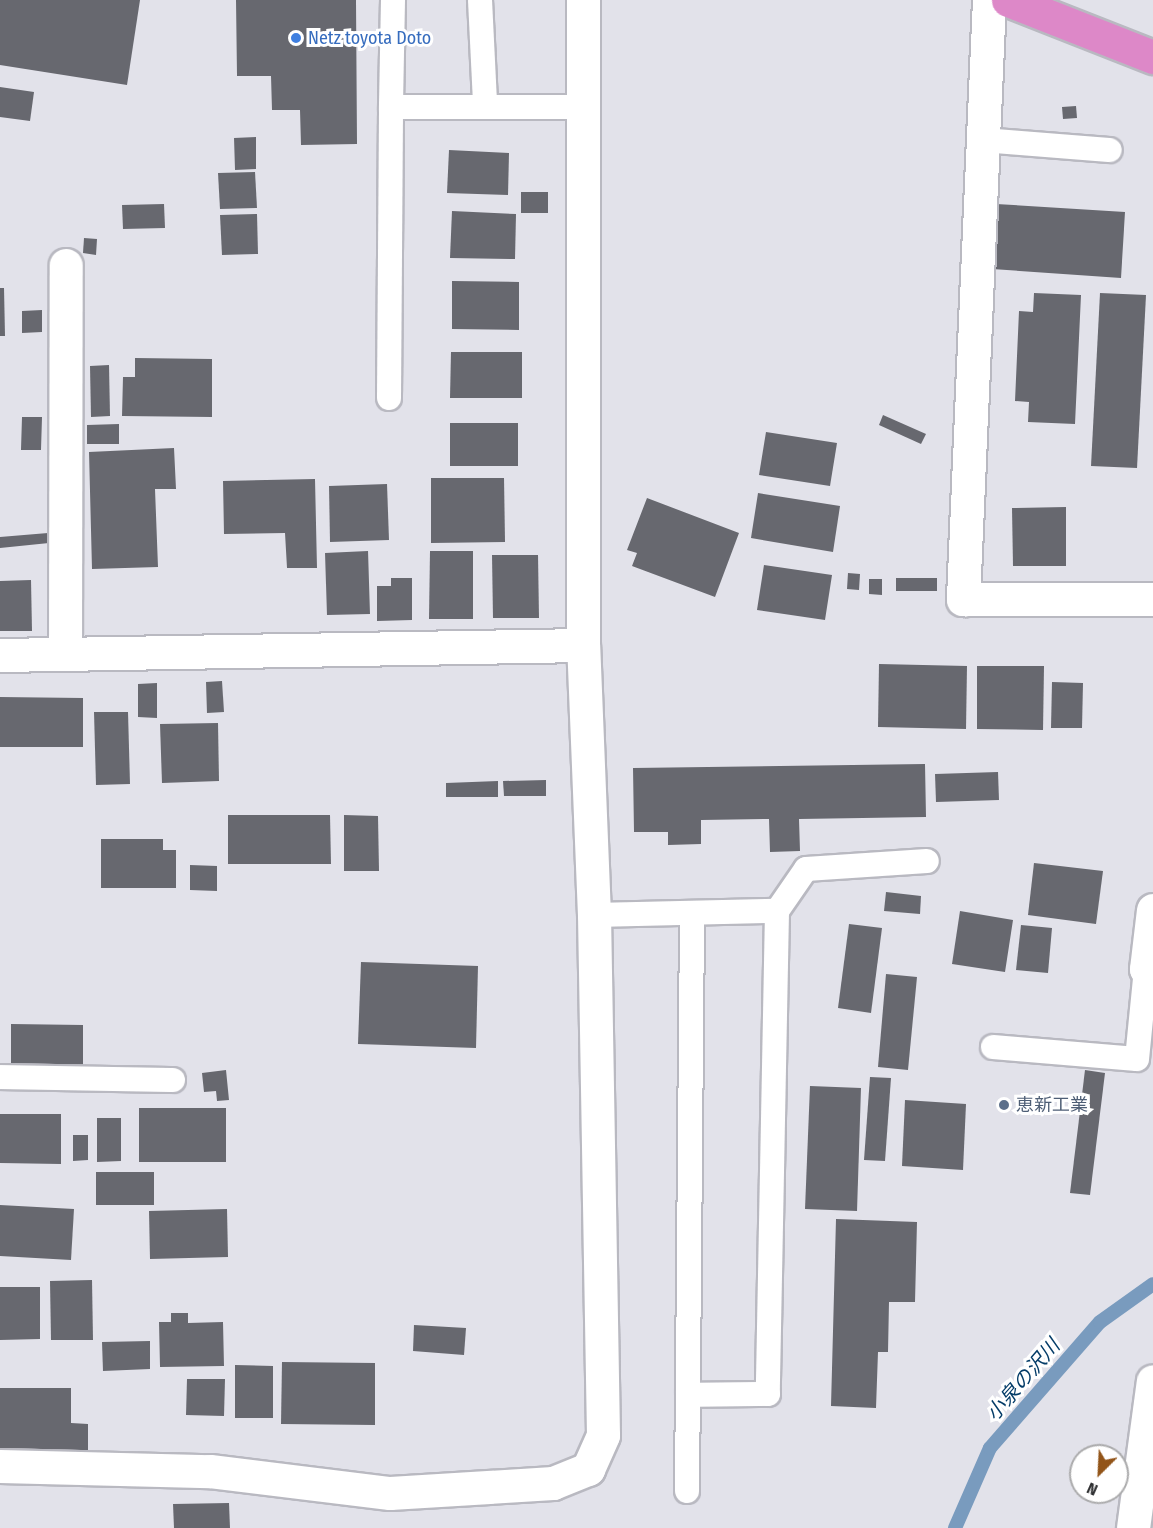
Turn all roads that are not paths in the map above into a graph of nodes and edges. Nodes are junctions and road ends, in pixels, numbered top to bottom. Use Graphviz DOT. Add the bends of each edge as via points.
graph roads {
  1 [pos="393,0"];
  2 [pos="480,0"];
  3 [pos="583,0"];
  4 [pos="989,0"];
  5 [pos="1008,0"];
  6 [pos="1153,57"];
  7 [pos="485,103"];
  8 [pos="391,107"];
  9 [pos="582,107"];
  10 [pos="982,140"];
  11 [pos="1110,150"];
  12 [pos="66,265"];
  13 [pos="389,398"];
  14 [pos="1153,599"];
  15 [pos="583,645"];
  16 [pos="65,653"];
  17 [pos="0,655"];
  18 [pos="927,861"];
  19 [pos="1153,910"];
  20 [pos="777,911"];
  21 [pos="692,913"];
  22 [pos="594,915"];
  23 [pos="1150,969"];
  24 [pos="993,1047"];
  25 [pos="0,1077"];
  26 [pos="173,1080"];
  27 [pos="1153,1380"];
  28 [pos="688,1395"];
  29 [pos="0,1466"];
  30 [pos="687,1491"];
  31 [pos="1133,1528"];
  1 -- 8 [label="lane"];
  2 -- 7 [label="lane"];
  3 -- 9 [label="street"];
  4 -- 10 [label="street"];
  5 -- 6 [label="highway"];
  7 -- 8 [label="lane"];
  7 -- 9 [label="lane"];
  8 -- 13 [label="lane"];
  9 -- 15 [label="street"];
  10 -- 11 [label="lane"];
  10 -- 14 [label="street" via="963,599"];
  12 -- 16 [label="street"];
  15 -- 16 [label="street"];
  15 -- 22 [label="street"];
  16 -- 17 [label="street"];
  18 -- 20 [label="lane" via="806,869"];
  19 -- 23 [label="street"];
  20 -- 21 [label="lane"];
  20 -- 28 [label="lane" via="768,1394"];
  21 -- 22 [label="lane"];
  21 -- 28 [label="lane"];
  22 -- 29 [label="street" via="603,1435 588,1469 553,1483 390,1493 210,1471"];
  23 -- 24 [label="lane" via="1137,1059"];
  25 -- 26 [label="lane"];
  27 -- 31 [label="street"];
  28 -- 30 [label="lane"];
}
